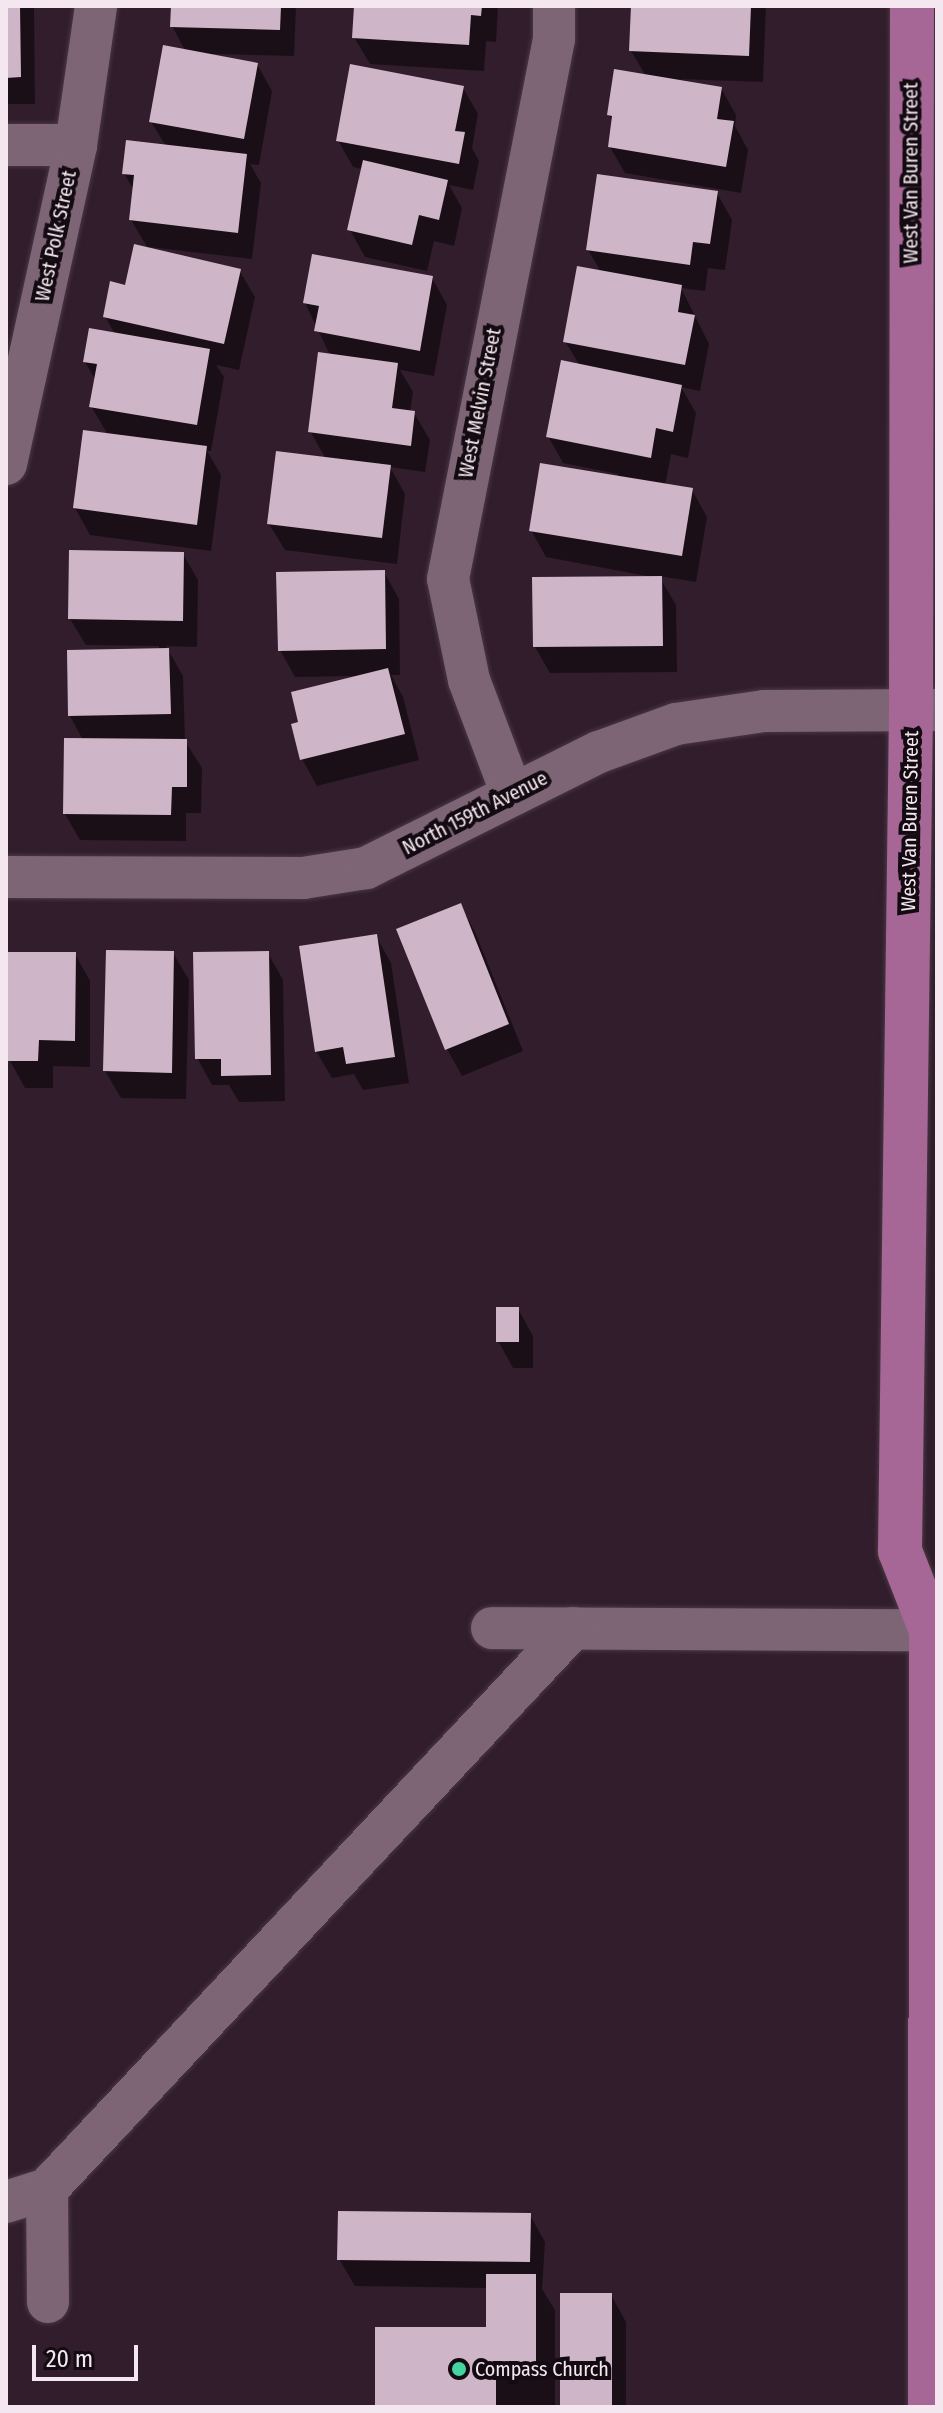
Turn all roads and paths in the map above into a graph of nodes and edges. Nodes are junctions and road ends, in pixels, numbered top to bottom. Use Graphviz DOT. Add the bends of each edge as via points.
graph roads {
  1 [pos="96,6"];
  2 [pos="554,6"];
  3 [pos="912,6"];
  4 [pos="6,145"];
  5 [pos="76,145"];
  6 [pos="6,464"];
  7 [pos="924,710"];
  8 [pos="512,794"];
  9 [pos="6,877"];
  10 [pos="934,1624"];
  11 [pos="492,1628"];
  12 [pos="573,1628"];
  13 [pos="47,2189"];
  14 [pos="6,2202"];
  15 [pos="48,2302"];
  16 [pos="930,2407"];
  1 -- 5 [label="street, West Polk Street"];
  2 -- 8 [label="street, West Melvin Street" via="554,39 448,579 469,680"];
  3 -- 7 [label="main road, West Van Buren Street"];
  4 -- 5 [label="street"];
  5 -- 6 [label="street, West Polk Street"];
  7 -- 8 [label="street, North 159th Avenue" via="764,711 676,724 599,752"];
  7 -- 10 [label="main road, West Van Buren Street" via="900,1551"];
  8 -- 9 [label="street, North 159th Avenue" via="366,868 303,878"];
  10 -- 12 [label="street"];
  10 -- 16 [label="main road, West Van Buren Street"];
  11 -- 12 [label="street"];
  12 -- 13 [label="street"];
  13 -- 14 [label="street"];
  13 -- 15 [label="street"];
}
